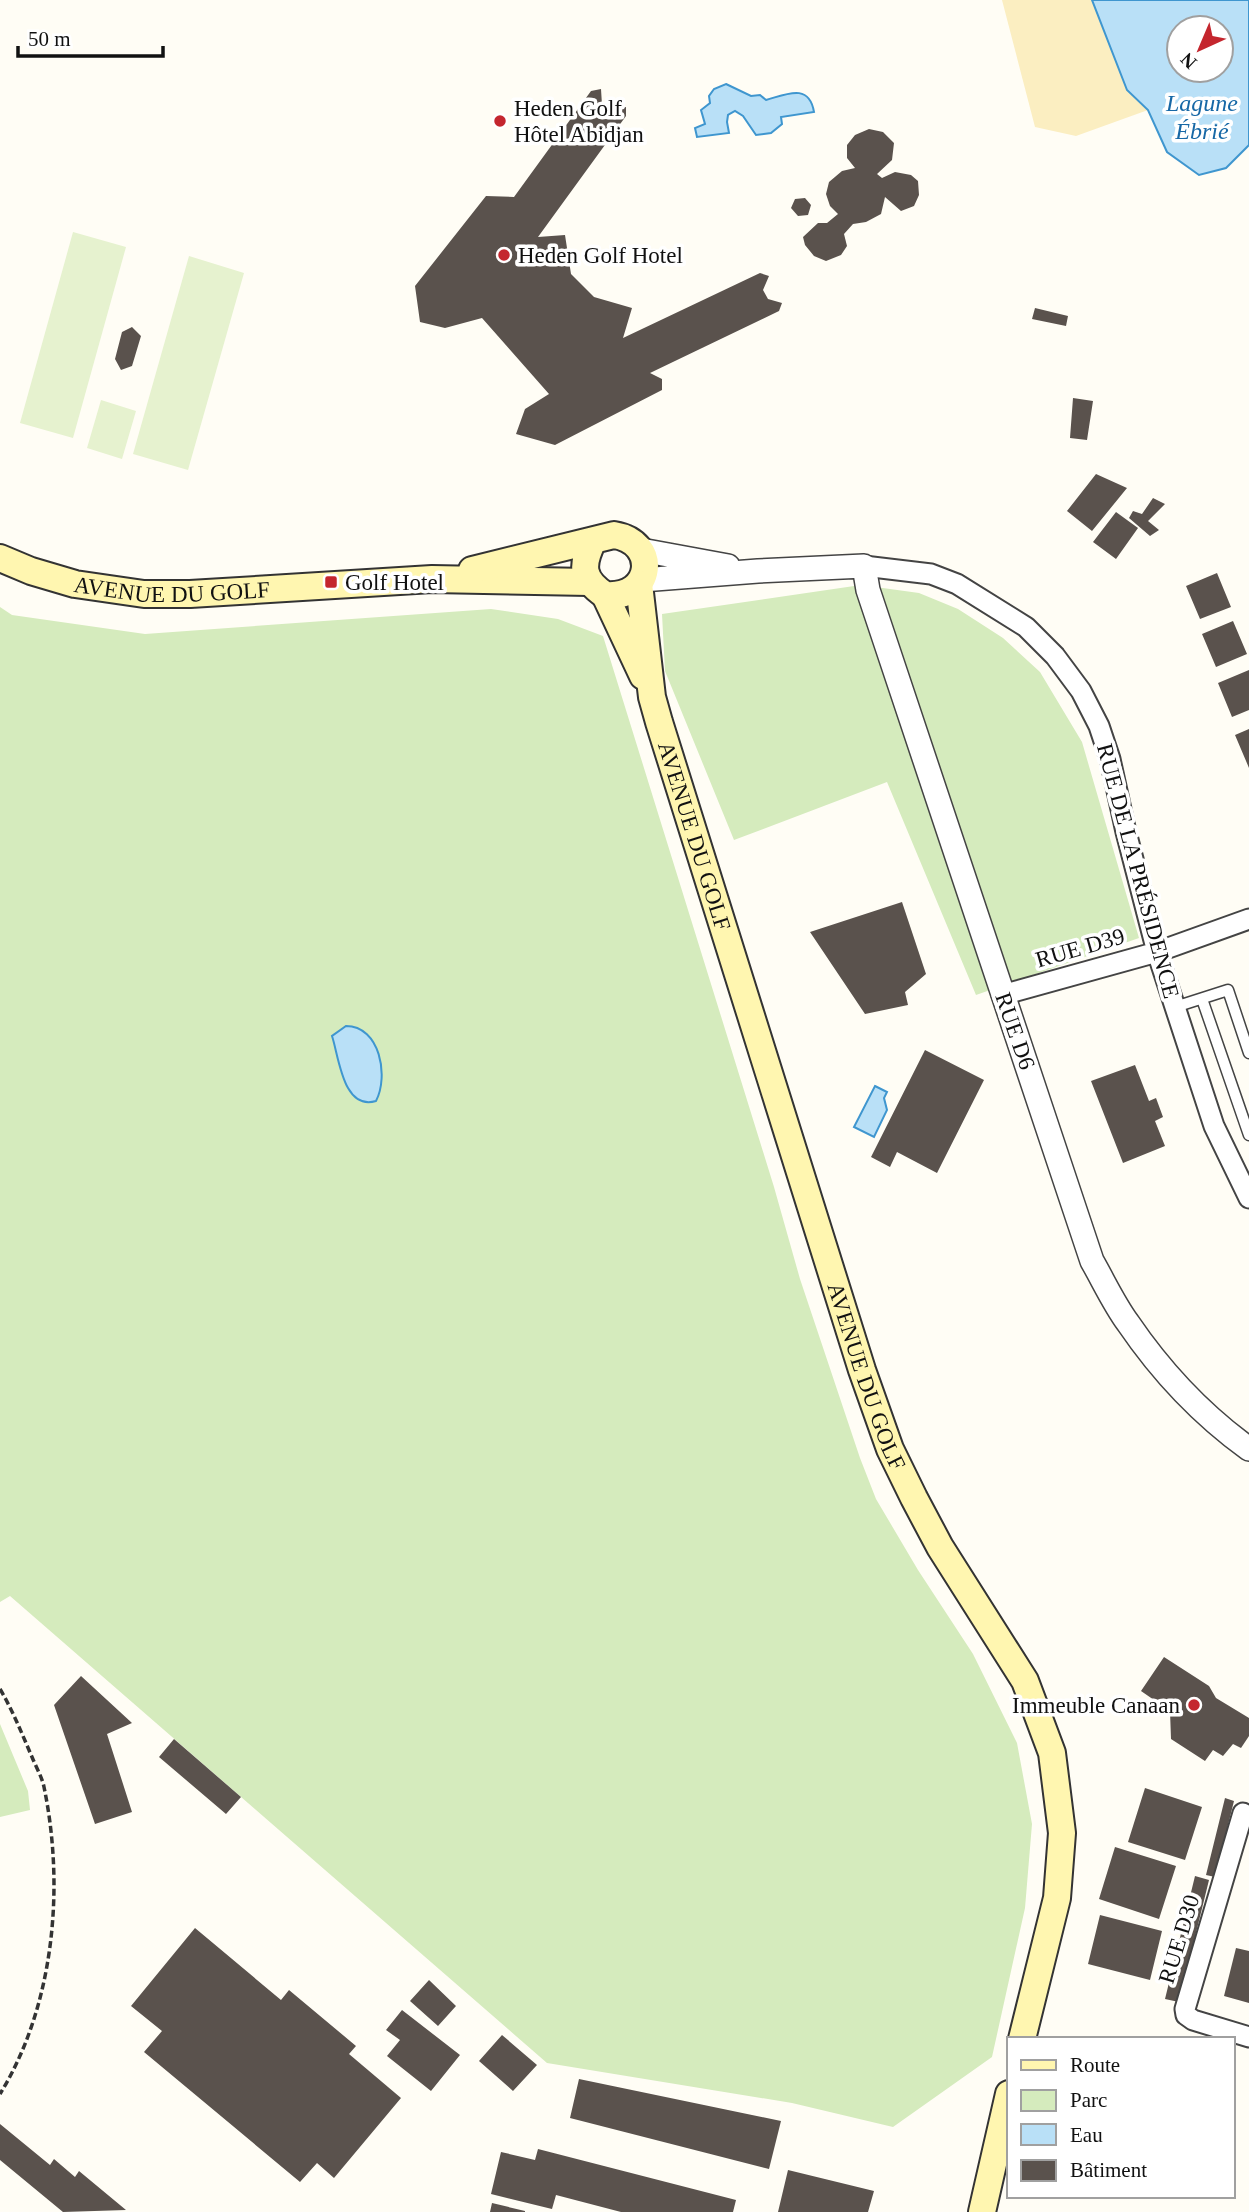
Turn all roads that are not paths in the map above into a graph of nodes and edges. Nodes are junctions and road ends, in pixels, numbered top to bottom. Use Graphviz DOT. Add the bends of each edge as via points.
graph roads {
  1 [pos="593,541"];
  2 [pos="641,550"];
  3 [pos="0,558"];
  4 [pos="864,566"];
  5 [pos="758,571"];
  6 [pos="432,579"];
  7 [pos="640,582"];
  8 [pos="597,589"];
  9 [pos="652,697"];
  10 [pos="1249,919"];
  11 [pos="1157,952"];
  12 [pos="1002,995"];
  13 [pos="1202,999"];
  14 [pos="1175,1007"];
  15 [pos="1249,1053"];
  16 [pos="1249,1135"];
  17 [pos="1249,1198"];
  18 [pos="1249,1448"];
  19 [pos="1243,1813"];
  20 [pos="1022,2037"];
  21 [pos="1249,2038"];
  22 [pos="1007,2103"];
  23 [pos="982,2212"];
  1 -- 2 [label="main road, AVENUE DU GOLF" via="624,537"];
  1 -- 6 [label="main road, AVENUE DU GOLF"];
  1 -- 8 [label="main road, AVENUE DU GOLF" via="585,572"];
  2 -- 5 [label="street, RUE DE LA PRÉSIDENCE"];
  2 -- 7 [label="main road, AVENUE DU GOLF" via="645,570"];
  3 -- 6 [label="main road, AVENUE DU GOLF" via="75,584 144,594"];
  4 -- 5 [label="street, RUE DE LA PRÉSIDENCE"];
  4 -- 11 [label="street, RUE DE LA PRÉSIDENCE" via="931,574 957,584 1026,627 1055,656 1099,726"];
  4 -- 12 [label="street, RUE D6" via="868,590"];
  5 -- 7 [label="street, RUE DE LA PRÉSIDENCE"];
  6 -- 8 [label="main road, AVENUE DU GOLF"];
  7 -- 8 [label="main road, AVENUE DU GOLF" via="626,594"];
  7 -- 9 [label="main road, AVENUE DU GOLF"];
  8 -- 9 [label="main road, AVENUE DU GOLF"];
  9 -- 20 [label="main road, AVENUE DU GOLF" via="890,1449 940,1547 1025,1681 1052,1754 1062,1833 1057,1898"];
  10 -- 11 [label="street, RUE D39"];
  11 -- 12 [label="street, RUE D39"];
  11 -- 14 [label="street, RUE DE LA PRÉSIDENCE"];
  12 -- 18 [label="street, RUE D6" via="1092,1261 1127,1322 1170,1378"];
  13 -- 14 [label="lane"];
  13 -- 15 [label="lane" via="1228,990"];
  13 -- 16 [label="lane"];
  14 -- 17 [label="street, RUE DE LA PRÉSIDENCE" via="1214,1126"];
  19 -- 21 [label="street, RUE D30" via="1185,2009 1192,2020"];
  22 -- 23 [label="main road"];
}
